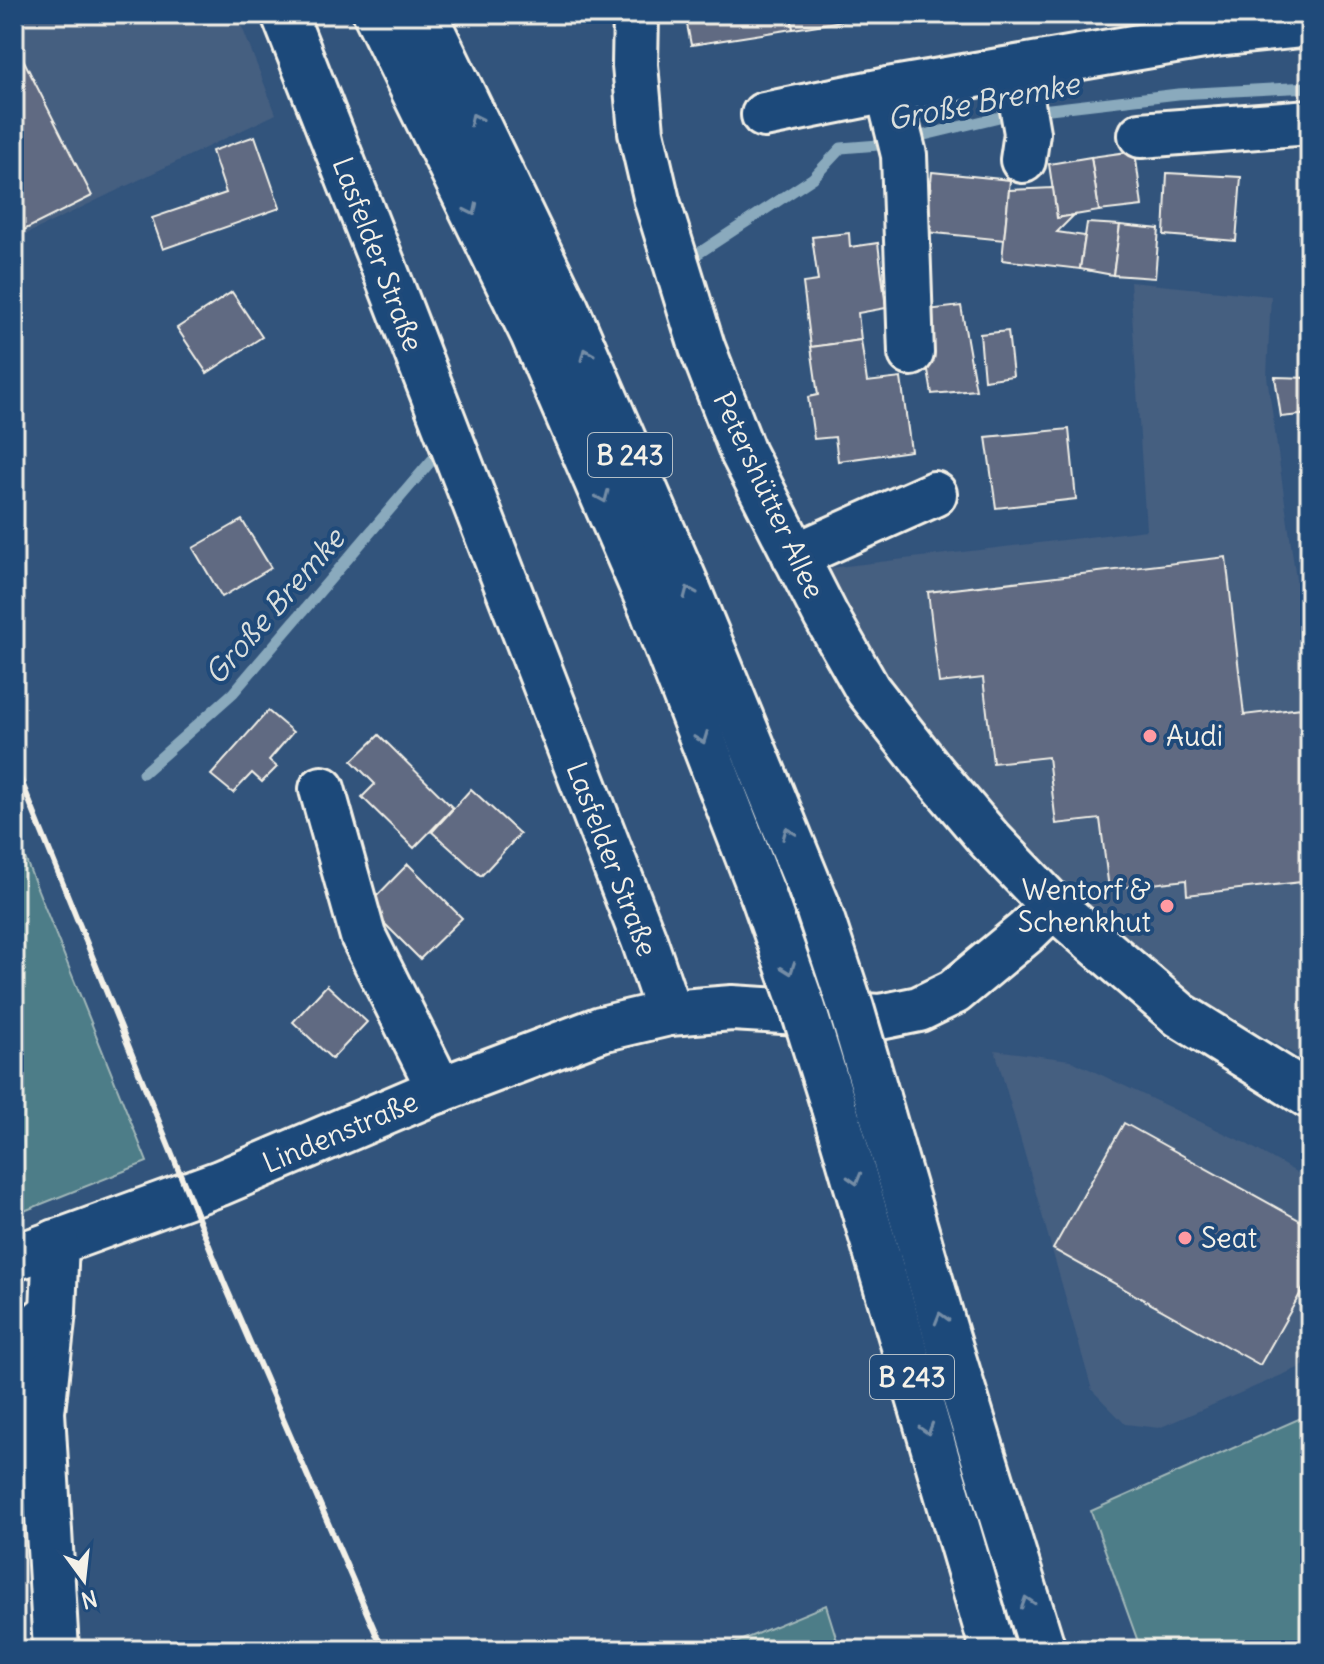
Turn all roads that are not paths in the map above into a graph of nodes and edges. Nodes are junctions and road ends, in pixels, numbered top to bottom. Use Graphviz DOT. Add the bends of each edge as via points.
graph roads {
  1 [pos="284,14"];
  2 [pos="376,14"];
  3 [pos="424,14"];
  4 [pos="636,14"];
  5 [pos="1218,24"];
  6 [pos="1310,24"];
  7 [pos="1016,69"];
  8 [pos="764,115"];
  9 [pos="1310,122"];
  10 [pos="896,125"];
  11 [pos="1025,134"];
  12 [pos="1141,135"];
  13 [pos="911,353"];
  14 [pos="934,494"];
  15 [pos="795,556"];
  16 [pos="322,789"];
  17 [pos="1053,906"];
  18 [pos="669,1013"];
  19 [pos="440,1090"];
  20 [pos="1310,1096"];
  21 [pos="56,1242"];
  22 [pos="14,1258"];
  23 [pos="53,1311"];
  24 [pos="14,1346"];
  25 [pos="56,1650"];
  26 [pos="993,1650"];
  27 [pos="1043,1650"];
  1 -- 18 [label="main road, Lasfelder Straße"];
  2 -- 26 [label="main road, B 243, one-way, bridge" via="533,334 652,609 763,895 833,1104"];
  27 -- 3 [label="main road, B 243, one-way, bridge" via="817,905 572,322"];
  4 -- 15 [label="main road, Petershütter Allee" via="641,132 657,201 702,347 743,453"];
  5 -- 6 [label="main road"];
  5 -- 7 [label="main road"];
  7 -- 10 [label="main road"];
  7 -- 11 [label="main road"];
  8 -- 10 [label="main road"];
  9 -- 12 [label="main road"];
  10 -- 13 [label="main road"];
  14 -- 15 [label="main road"];
  15 -- 17 [label="main road, Petershütter Allee" via="868,690 951,795"];
  16 -- 19 [label="main road" via="363,936"];
  17 -- 18 [label="main road" via="954,992 919,1009 880,1017 732,1008"];
  17 -- 20 [label="main road" via="1180,1015"];
  18 -- 19 [label="main road, Lindenstraße" via="601,1029"];
  19 -- 21 [label="main road, Lindenstraße" via="220,1183"];
  21 -- 22 [label="main road, Lindenstraße"];
  21 -- 23 [label="main road"];
  23 -- 24 [label="main road"];
  23 -- 25 [label="main road" via="42,1412"];
}
